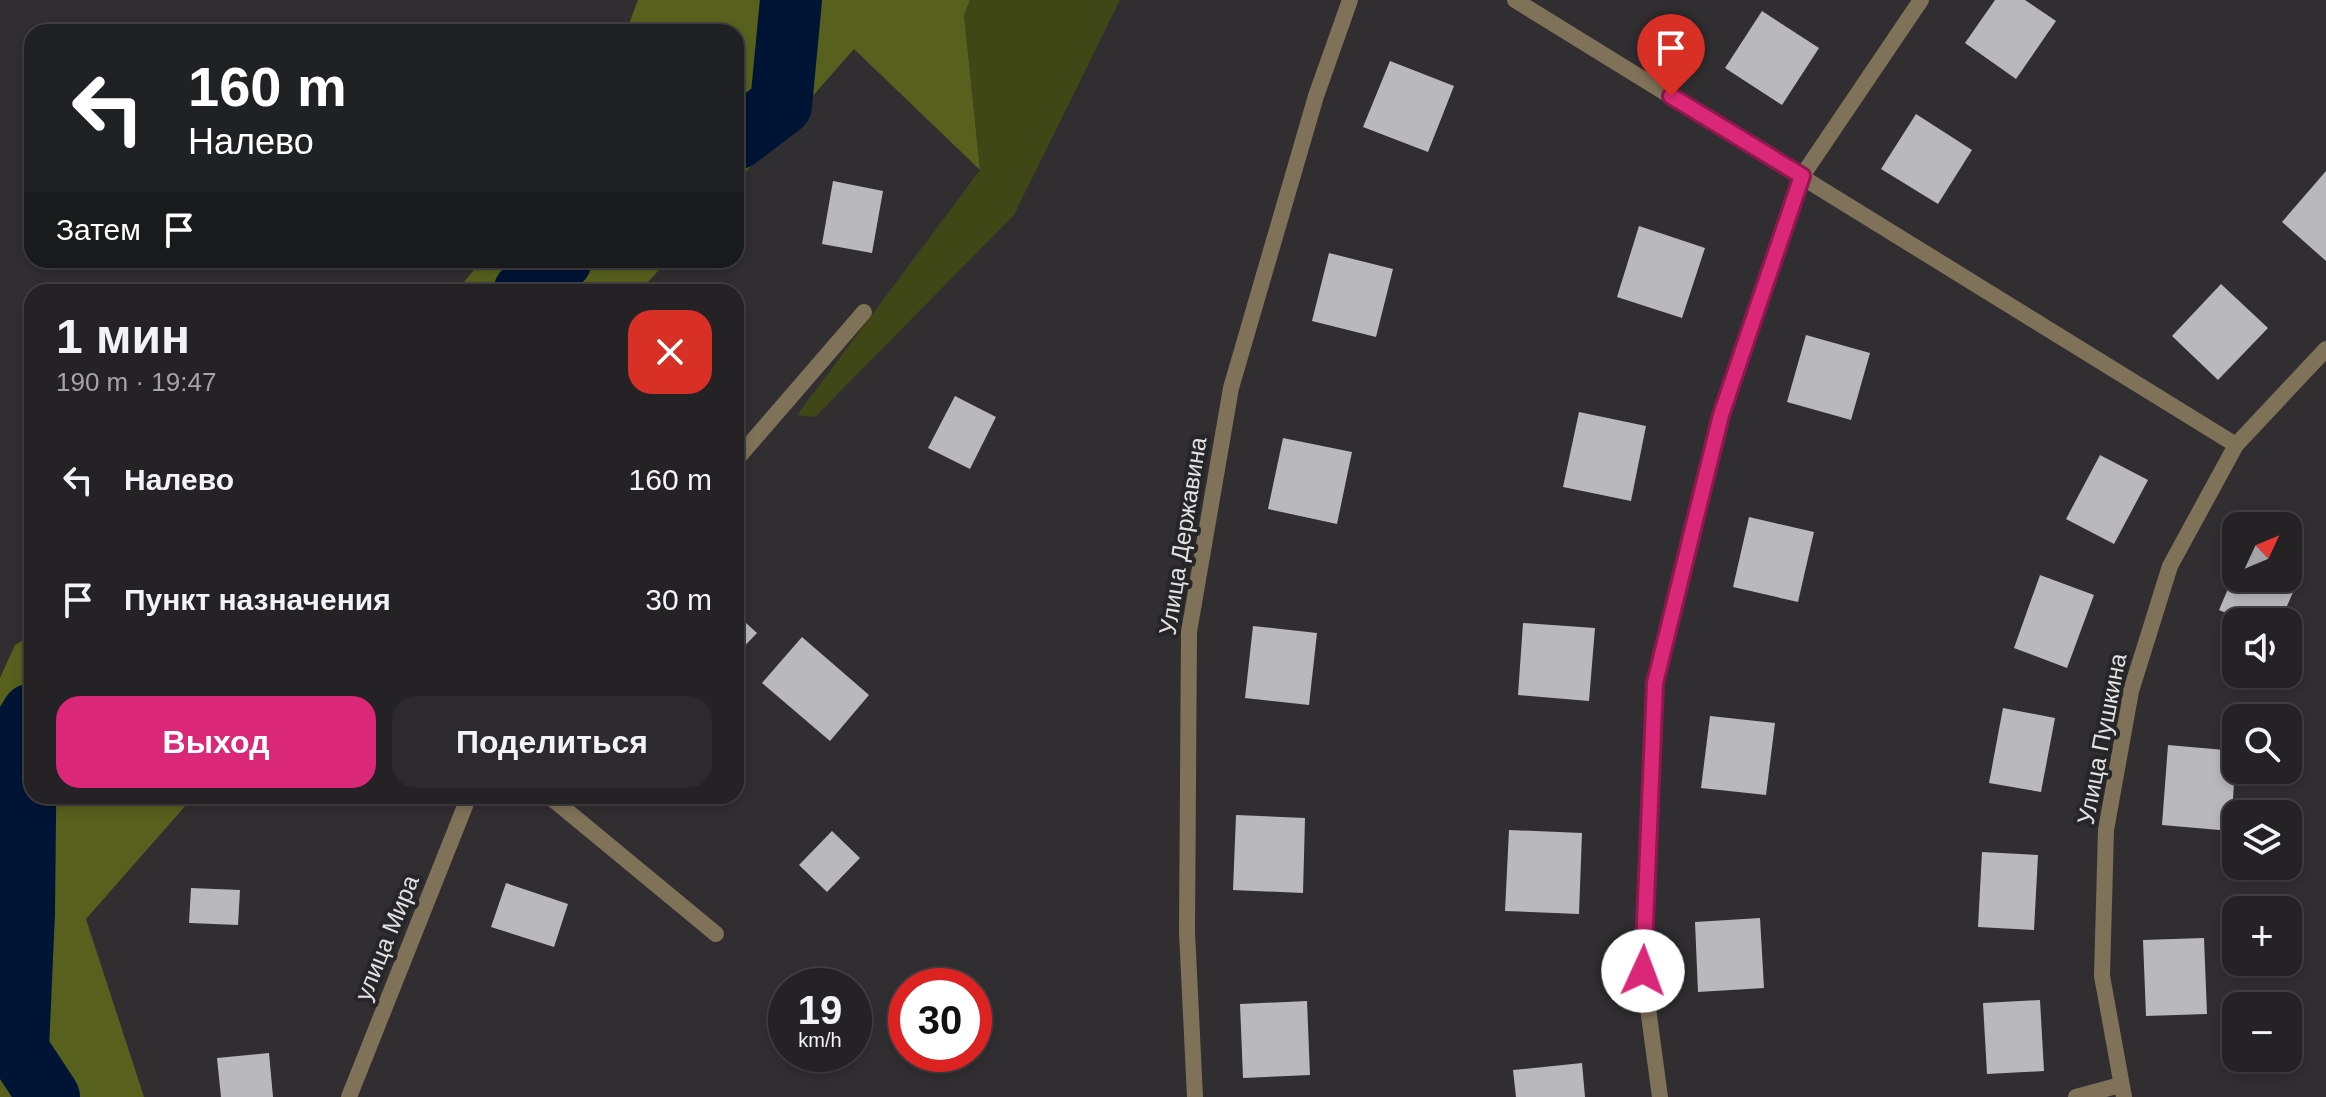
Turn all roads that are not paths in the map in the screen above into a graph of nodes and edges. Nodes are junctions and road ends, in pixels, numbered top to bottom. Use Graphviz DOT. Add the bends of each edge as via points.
graph roads {
  1 [pos="1350,0"];
  2 [pos="1515,0"];
  3 [pos="1921,0"];
  4 [pos="1802,176"];
  5 [pos="864,312"];
  6 [pos="2326,349"];
  7 [pos="2236,445"];
  8 [pos="744,451"];
  9 [pos="466,804"];
  10 [pos="559,804"];
  11 [pos="716,934"];
  12 [pos="2122,1091"];
  13 [pos="349,1097"];
  14 [pos="1195,1097"];
  15 [pos="1660,1097"];
  16 [pos="2076,1097"];
  1 -- 14 [label="street, Улица Державина" via="1316,96 1231,388 1189,632 1187,932"];
  2 -- 4 [label="street"];
  3 -- 4 [label="street"];
  4 -- 7 [label="street"];
  4 -- 15 [label="street" via="1721,415 1655,683 1643,971"];
  5 -- 8 [label="street"];
  6 -- 7 [label="street, Улица Пушкина"];
  7 -- 12 [label="street, Улица Пушкина" via="2170,566 2128,706 2106,830 2102,976"];
  9 -- 13 [label="street, улица Мира"];
  10 -- 11 [label="street"];
  12 -- 16 [label="street"];
}
